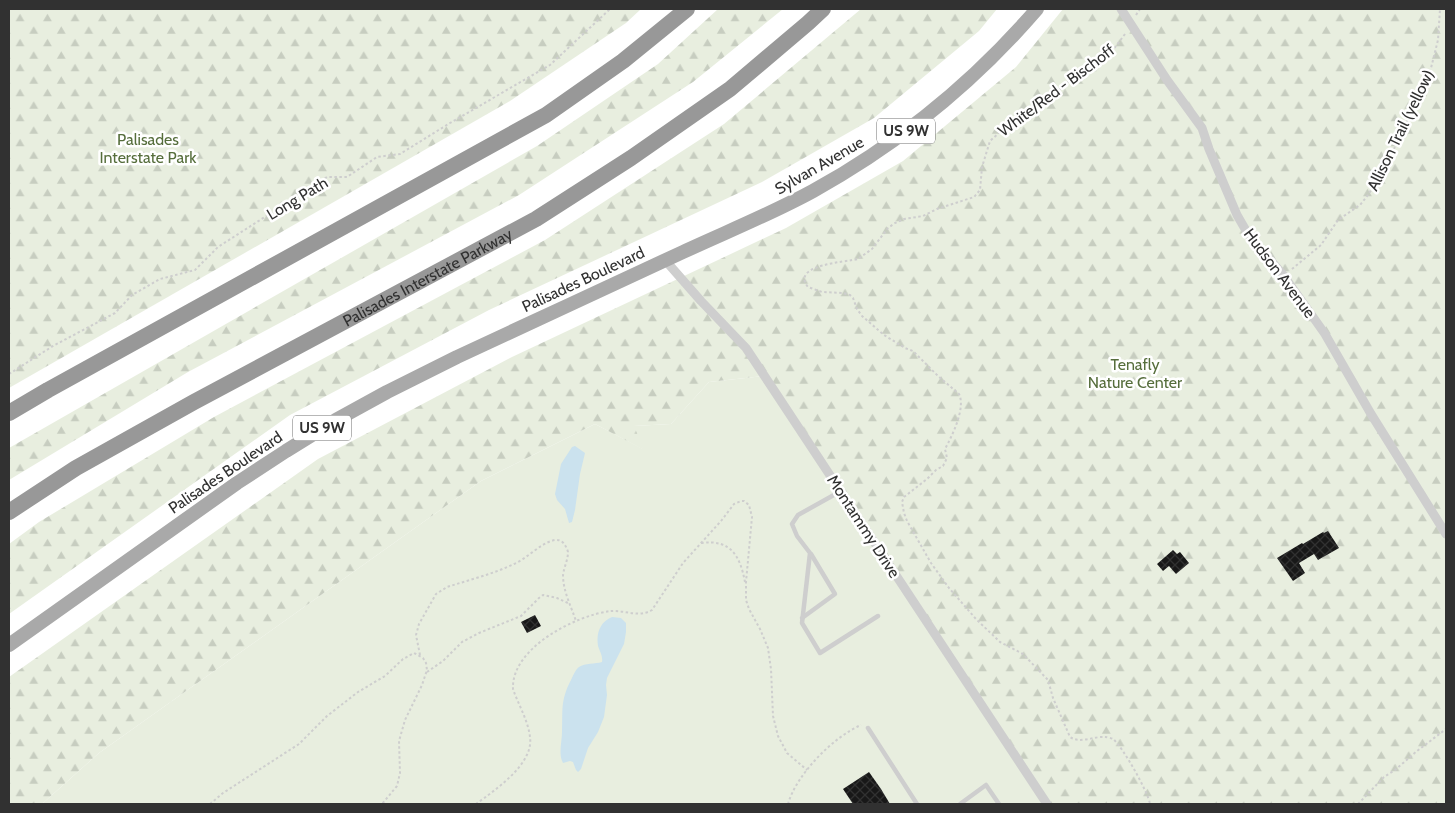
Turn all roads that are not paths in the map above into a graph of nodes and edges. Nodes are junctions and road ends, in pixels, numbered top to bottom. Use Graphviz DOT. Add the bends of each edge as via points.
graph roads {
  1 [pos="687,9"];
  2 [pos="823,9"];
  3 [pos="1037,9"];
  4 [pos="1121,9"];
  5 [pos="665,260"];
  6 [pos="9,413"];
  7 [pos="840,491"];
  8 [pos="9,512"];
  9 [pos="1446,534"];
  10 [pos="810,553"];
  11 [pos="878,616"];
  12 [pos="802,618"];
  13 [pos="9,646"];
  14 [pos="868,728"];
  15 [pos="917,804"];
  16 [pos="960,804"];
  17 [pos="999,804"];
  18 [pos="1047,804"];
  1 -- 6 [label="highway" via="623,61 546,115"];
  2 -- 8 [label="highway, Palisades Interstate Parkway" via="730,89 536,219 194,402 76,468"];
  3 -- 5 [label="main road, Sylvan Avenue / US 9W" via="961,86 884,147 796,200"];
  4 -- 9 [label="street, Hudson Avenue" via="1202,128 1245,228 1325,334"];
  5 -- 7 [label="street, Montammy Drive" via="746,348"];
  5 -- 13 [label="main road, Palisades Boulevard / US 9W" via="426,372 336,420 238,483"];
  7 -- 10 [label="lane" via="798,516 792,524"];
  7 -- 18 [label="street, Montammy Drive"];
  10 -- 12 [label="lane"];
  10 -- 12 [label="lane" via="835,594"];
  11 -- 12 [label="lane" via="820,653 802,624"];
  14 -- 15 [label="lane"];
  16 -- 17 [label="lane" via="986,785"];
}
